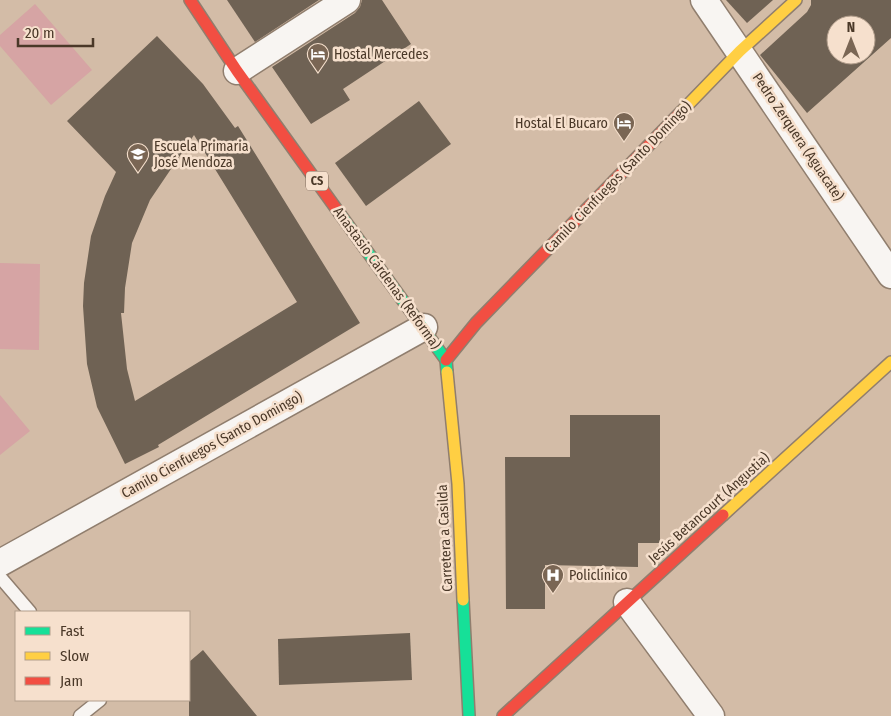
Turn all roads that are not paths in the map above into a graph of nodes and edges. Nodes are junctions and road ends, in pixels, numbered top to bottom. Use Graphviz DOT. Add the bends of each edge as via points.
graph roads {
  1 [pos="190,0"];
  2 [pos="347,0"];
  3 [pos="704,0"];
  4 [pos="796,0"];
  5 [pos="740,51"];
  6 [pos="237,71"];
  7 [pos="891,274"];
  8 [pos="424,327"];
  9 [pos="446,360"];
  10 [pos="891,362"];
  11 [pos="0,563"];
  12 [pos="0,577"];
  13 [pos="627,602"];
  14 [pos="29,611"];
  15 [pos="99,701"];
  16 [pos="80,716"];
  17 [pos="468,716"];
  18 [pos="504,716"];
  19 [pos="711,716"];
  1 -- 6 [label="street, Anastasio Cárdenas (Reforma) / CS"];
  2 -- 6 [label="street"];
  3 -- 5 [label="street, Pedro Zerquera (Aguacate)"];
  4 -- 5 [label="street, Camilo Cienfuegos (Santo Domingo)"];
  5 -- 7 [label="street, Pedro Zerquera (Aguacate)"];
  5 -- 9 [label="street, Camilo Cienfuegos (Santo Domingo)" via="476,323"];
  6 -- 8 [label="street, Anastasio Cárdenas (Reforma) / CS"];
  8 -- 9 [label="street, Anastasio Cárdenas (Reforma) / CS"];
  8 -- 11 [label="street, Camilo Cienfuegos (Santo Domingo)"];
  9 -- 17 [label="street, Carretera a Casilda / CS" via="458,484"];
  10 -- 13 [label="street, Jesús Betancourt (Angustia)"];
  12 -- 14 [label="lane"];
  13 -- 18 [label="street, Jesús Betancourt (Angustia)"];
  13 -- 19 [label="street"];
  15 -- 16 [label="lane"];
}
